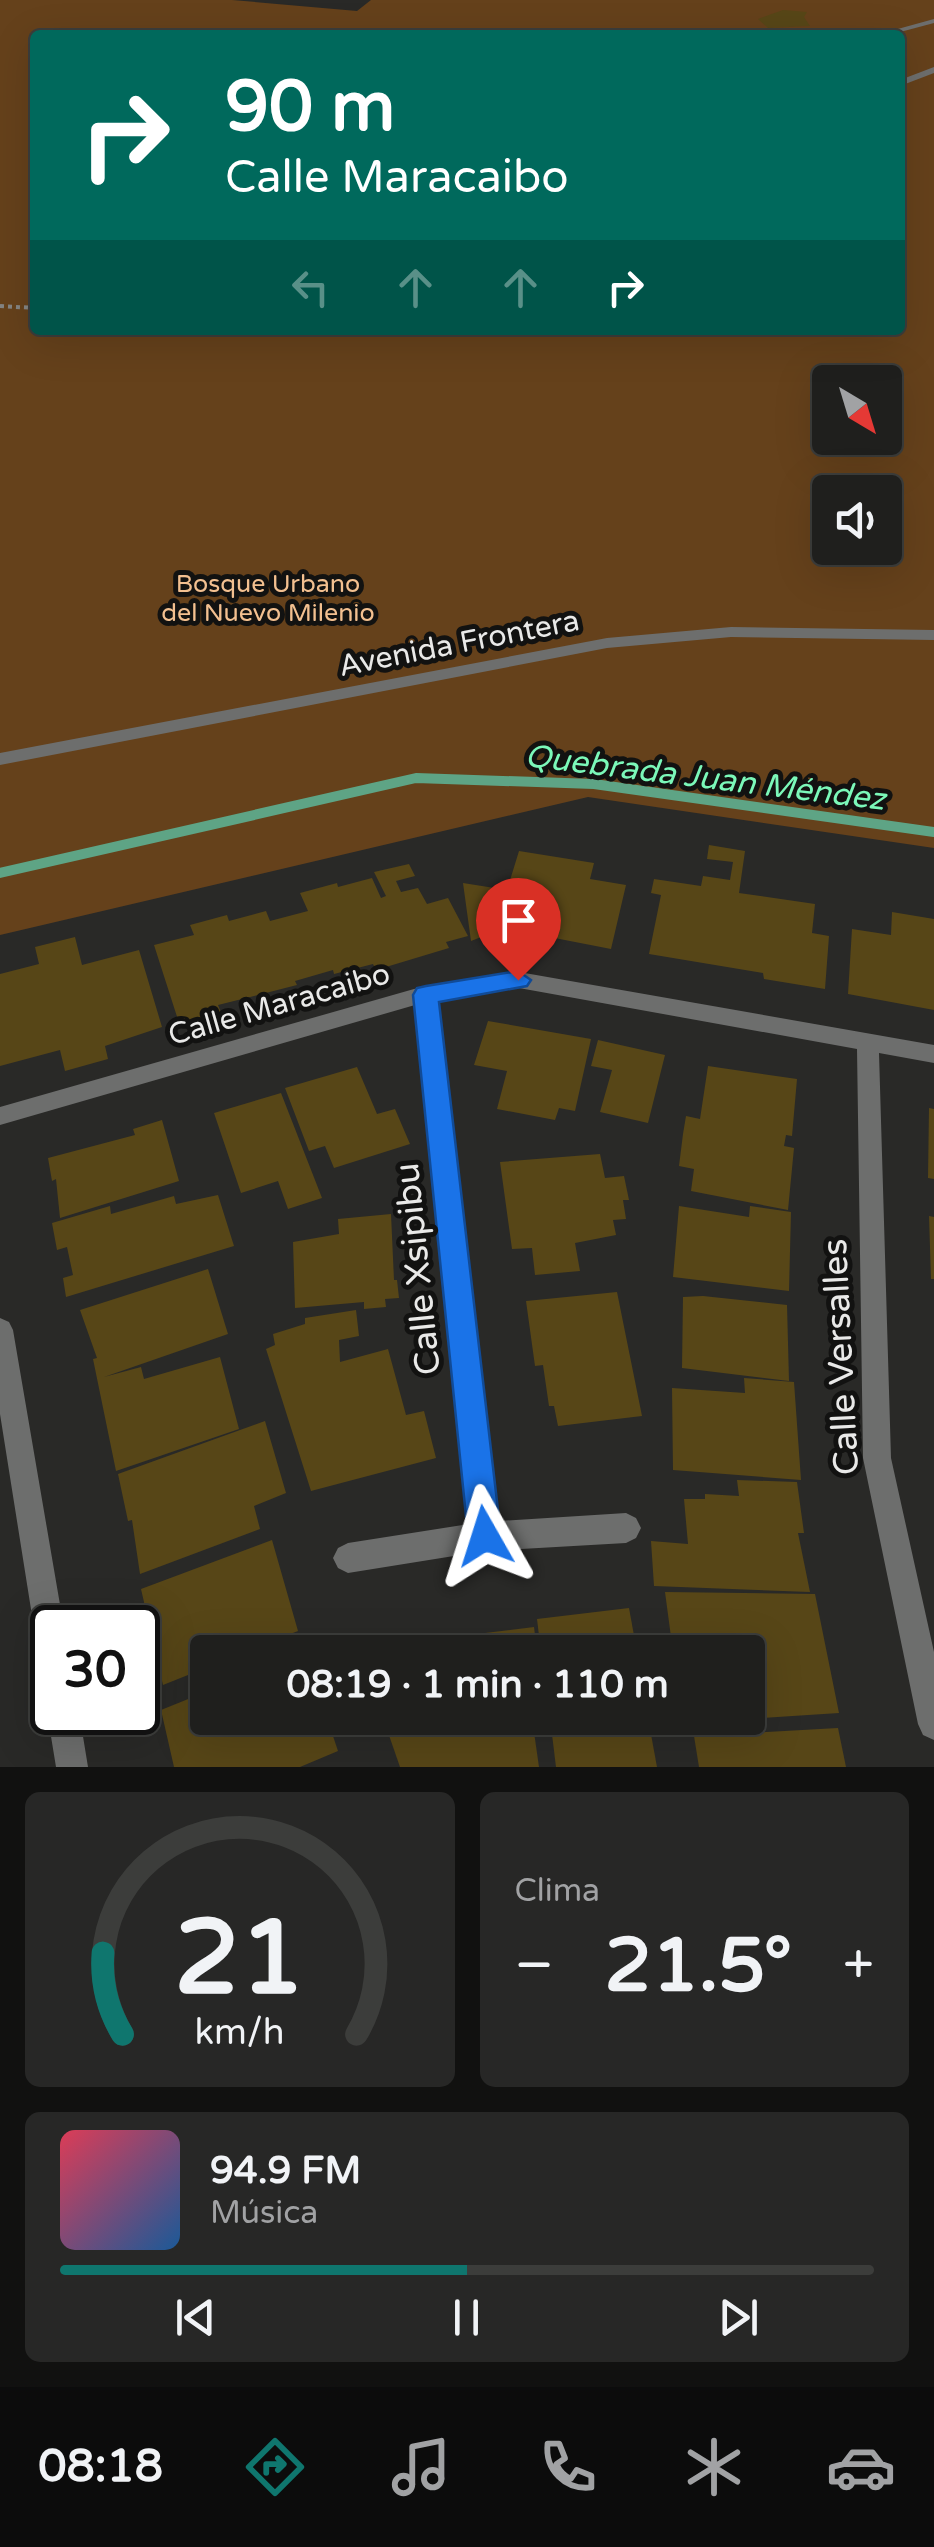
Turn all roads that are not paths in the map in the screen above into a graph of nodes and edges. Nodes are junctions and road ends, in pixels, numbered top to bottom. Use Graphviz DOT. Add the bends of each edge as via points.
graph roads {
  1 [pos="934,21"];
  2 [pos="899,30"];
  3 [pos="934,70"];
  4 [pos="905,81"];
  5 [pos="934,635"];
  6 [pos="0,759"];
  7 [pos="426,995"];
  8 [pos="868,1042"];
  9 [pos="934,1054"];
  10 [pos="0,1116"];
  11 [pos="0,1330"];
  12 [pos="626,1528"];
  13 [pos="485,1536"];
  14 [pos="348,1558"];
  15 [pos="45,1605"];
  16 [pos="934,1724"];
  17 [pos="67,1735"];
  18 [pos="72,1767"];
  1 -- 2 [label="street"];
  3 -- 4 [label="street"];
  5 -- 6 [label="street, Avenida Frontera" via="731,632 607,643"];
  7 -- 8 [label="street, Calle Maracaibo" via="518,980"];
  7 -- 10 [label="street, Calle Maracaibo"];
  7 -- 13 [label="street, Calle Xsipibu"];
  8 -- 9 [label="street, Calle Maracaibo"];
  8 -- 16 [label="street, Calle Versalles" via="877,1458"];
  11 -- 15 [label="street"];
  12 -- 13 [label="street"];
  13 -- 14 [label="street"];
  17 -- 18 [label="street"];
}
